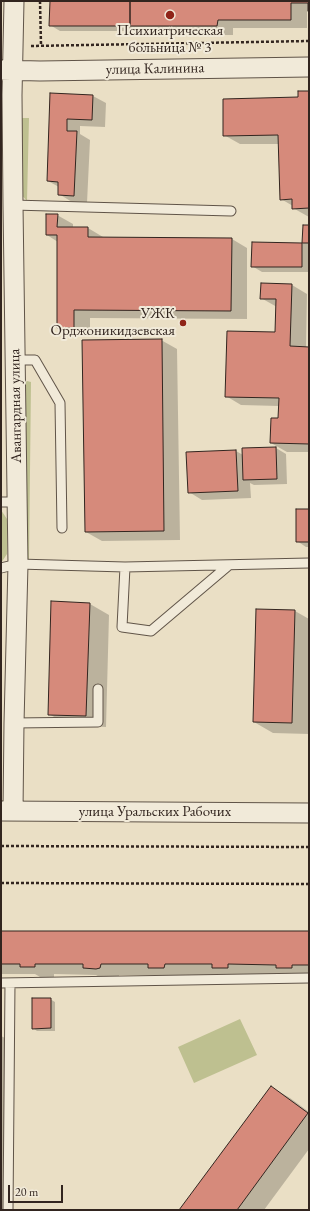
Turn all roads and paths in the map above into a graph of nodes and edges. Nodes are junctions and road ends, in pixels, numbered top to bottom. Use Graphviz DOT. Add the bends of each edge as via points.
graph roads {
  1 [pos="14,1"];
  2 [pos="40,1"];
  3 [pos="309,41"];
  4 [pos="41,45"];
  5 [pos="13,47"];
  6 [pos="309,67"];
  7 [pos="7,70"];
  8 [pos="13,204"];
  9 [pos="231,211"];
  10 [pos="15,360"];
  11 [pos="9,502"];
  12 [pos="62,528"];
  13 [pos="309,564"];
  14 [pos="229,565"];
  15 [pos="10,566"];
  16 [pos="125,567"];
  17 [pos="98,689"];
  18 [pos="14,723"];
  19 [pos="7,811"];
  20 [pos="309,813"];
  21 [pos="1,846"];
  22 [pos="309,847"];
  23 [pos="1,883"];
  24 [pos="309,884"];
  25 [pos="309,978"];
  26 [pos="6,983"];
  27 [pos="8,1210"];
  1 -- 5 [label="street, Авангардная улица"];
  2 -- 4 [label="path"];
  3 -- 4 [label="path"];
  4 -- 5 [label="path"];
  5 -- 7 [label="street, Авангардная улица"];
  6 -- 7 [label="street, улица Калинина"];
  7 -- 8 [label="street, Авангардная улица"];
  8 -- 9 [label="lane"];
  8 -- 10 [label="street, Авангардная улица"];
  10 -- 11 [label="street, Авангардная улица"];
  10 -- 12 [label="lane" via="35,360 60,403"];
  11 -- 15 [label="street, Авангардная улица"];
  13 -- 14 [label="lane"];
  14 -- 16 [label="lane"];
  14 -- 16 [label="lane" via="152,631 122,627"];
  15 -- 16 [label="lane"];
  15 -- 18 [label="street, Авангардная улица"];
  17 -- 18 [label="lane" via="98,722"];
  18 -- 19 [label="street, Авангардная улица"];
  19 -- 20 [label="street, улица Уральских Рабочих"];
  21 -- 22 [label="path"];
  23 -- 24 [label="path"];
  25 -- 26 [label="lane"];
  26 -- 27 [label="lane"];
}
